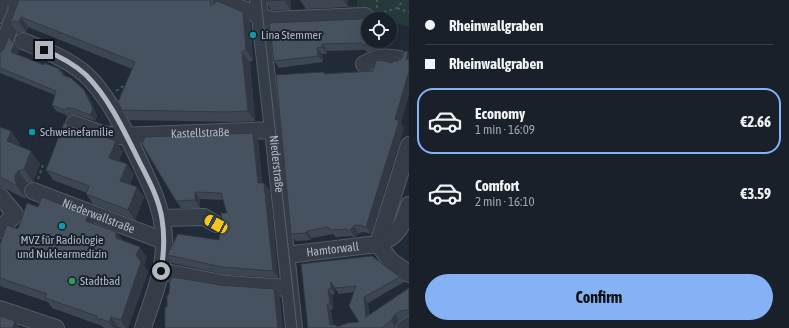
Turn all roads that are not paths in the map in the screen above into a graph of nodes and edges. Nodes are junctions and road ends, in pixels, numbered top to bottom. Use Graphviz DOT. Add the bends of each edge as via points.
graph roads {
  1 [pos="220,0"];
  2 [pos="9,5"];
  3 [pos="259,8"];
  4 [pos="361,16"];
  5 [pos="23,41"];
  6 [pos="0,52"];
  7 [pos="400,59"];
  8 [pos="364,64"];
  9 [pos="74,124"];
  10 [pos="273,130"];
  11 [pos="126,135"];
  12 [pos="409,145"];
  13 [pos="33,191"];
  14 [pos="0,196"];
  15 [pos="409,205"];
  16 [pos="162,218"];
  17 [pos="216,224"];
  18 [pos="0,230"];
  19 [pos="164,241"];
  20 [pos="378,244"];
  21 [pos="286,255"];
  22 [pos="161,271"];
  23 [pos="409,274"];
  24 [pos="289,288"];
  25 [pos="0,309"];
  26 [pos="409,325"];
  27 [pos="56,328"];
  28 [pos="143,328"];
  29 [pos="294,328"];
  30 [pos="404,328"];
  1 -- 3 [label="street"];
  2 -- 6 [label="street, bridge" via="17,9"];
  3 -- 4 [label="street" via="271,20"];
  3 -- 10 [label="street, Niederstraße"];
  5 -- 11 [label="street" via="55,54 85,74 105,98"];
  7 -- 8 [label="street" via="386,56"];
  9 -- 11 [label="street, Kastellstraße" via="102,134"];
  10 -- 11 [label="street, Kastellstraße"];
  10 -- 21 [label="street, Niederstraße"];
  11 -- 16 [label="street" via="150,184"];
  12 -- 20 [label="street"];
  13 -- 19 [label="street, Niederwallstraße"];
  14 -- 18 [label="street" via="15,214"];
  15 -- 20 [label="street, Hamtorwall" via="397,233 389,240"];
  16 -- 17 [label="street" via="204,217"];
  16 -- 19 [label="street"];
  19 -- 22 [label="street"];
  20 -- 21 [label="street, Hamtorwall"];
  20 -- 23 [label="street" via="390,260"];
  21 -- 24 [label="street, Niederstraße"];
  22 -- 24 [label="street" via="226,284"];
  22 -- 28 [label="street"];
  24 -- 29 [label="street, Niederstraße"];
  25 -- 27 [label="street"];
  26 -- 30 [label="street"];
}
